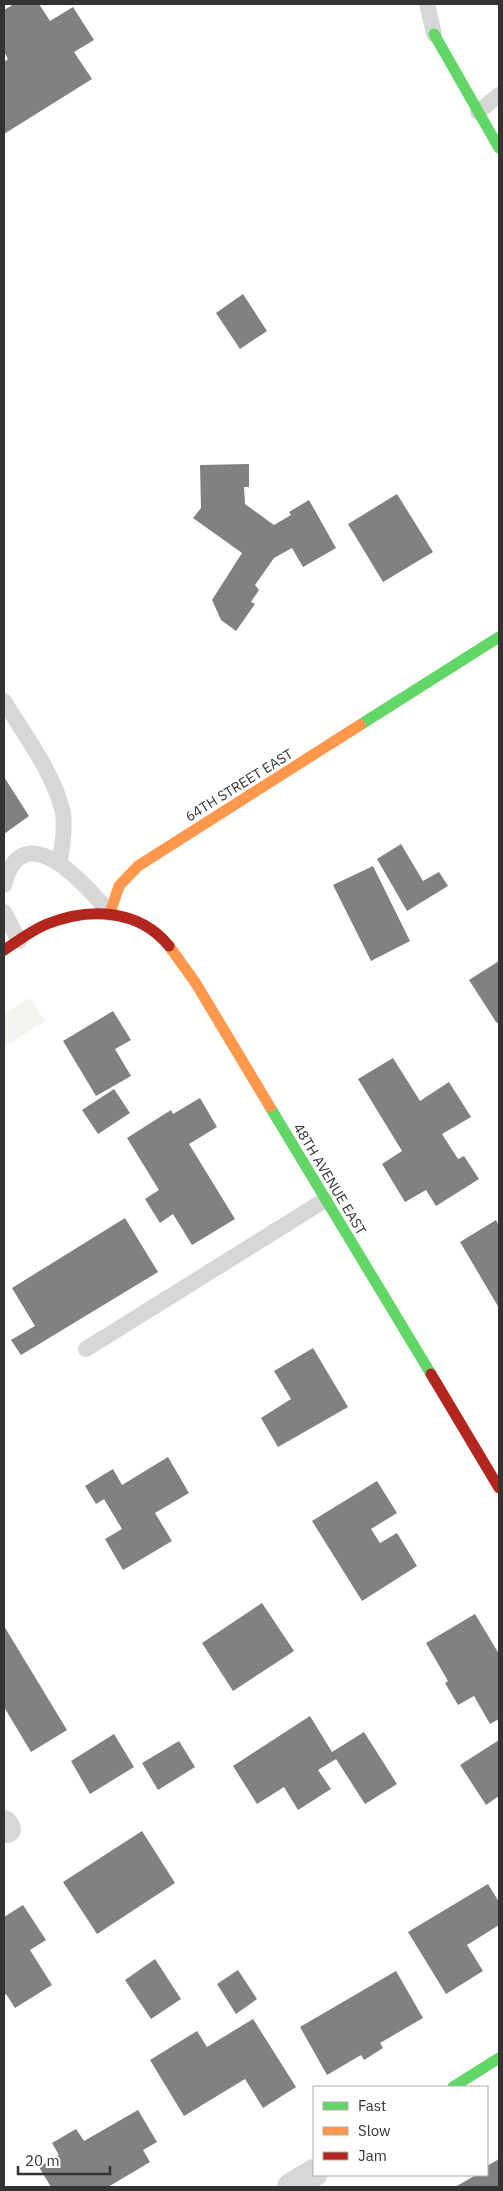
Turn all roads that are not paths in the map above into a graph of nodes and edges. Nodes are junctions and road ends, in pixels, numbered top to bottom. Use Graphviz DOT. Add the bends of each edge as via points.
graph roads {
  1 [pos="427,4"];
  2 [pos="434,34"];
  3 [pos="499,95"];
  4 [pos="478,112"];
  5 [pos="499,148"];
  6 [pos="499,637"];
  7 [pos="4,701"];
  8 [pos="60,864"];
  9 [pos="4,885"];
  10 [pos="4,912"];
  11 [pos="110,913"];
  12 [pos="19,940"];
  13 [pos="4,950"];
  14 [pos="325,1200"];
  15 [pos="86,1350"];
  16 [pos="499,1488"];
  17 [pos="499,2058"];
  18 [pos="455,2086"];
  19 [pos="313,2174"];
  20 [pos="291,2187"];
  1 -- 2 [label="lane"];
  2 -- 4 [label="street"];
  3 -- 4 [label="lane"];
  4 -- 5 [label="street"];
  6 -- 11 [label="street, 64TH STREET EAST" via="138,866 119,886"];
  7 -- 8 [label="lane" via="38,756 57,795 63,815"];
  8 -- 9 [label="lane" via="33,852 18,859 8,870"];
  8 -- 11 [label="lane" via="84,883"];
  10 -- 12 [label="lane"];
  11 -- 12 [label="street" via="72,916 46,925"];
  11 -- 14 [label="street, 48TH AVENUE EAST" via="128,916 158,934 194,982"];
  12 -- 13 [label="street"];
  14 -- 15 [label="lane"];
  14 -- 16 [label="street, 48TH AVENUE EAST"];
  17 -- 18 [label="street"];
  19 -- 20 [label="street"];
}
